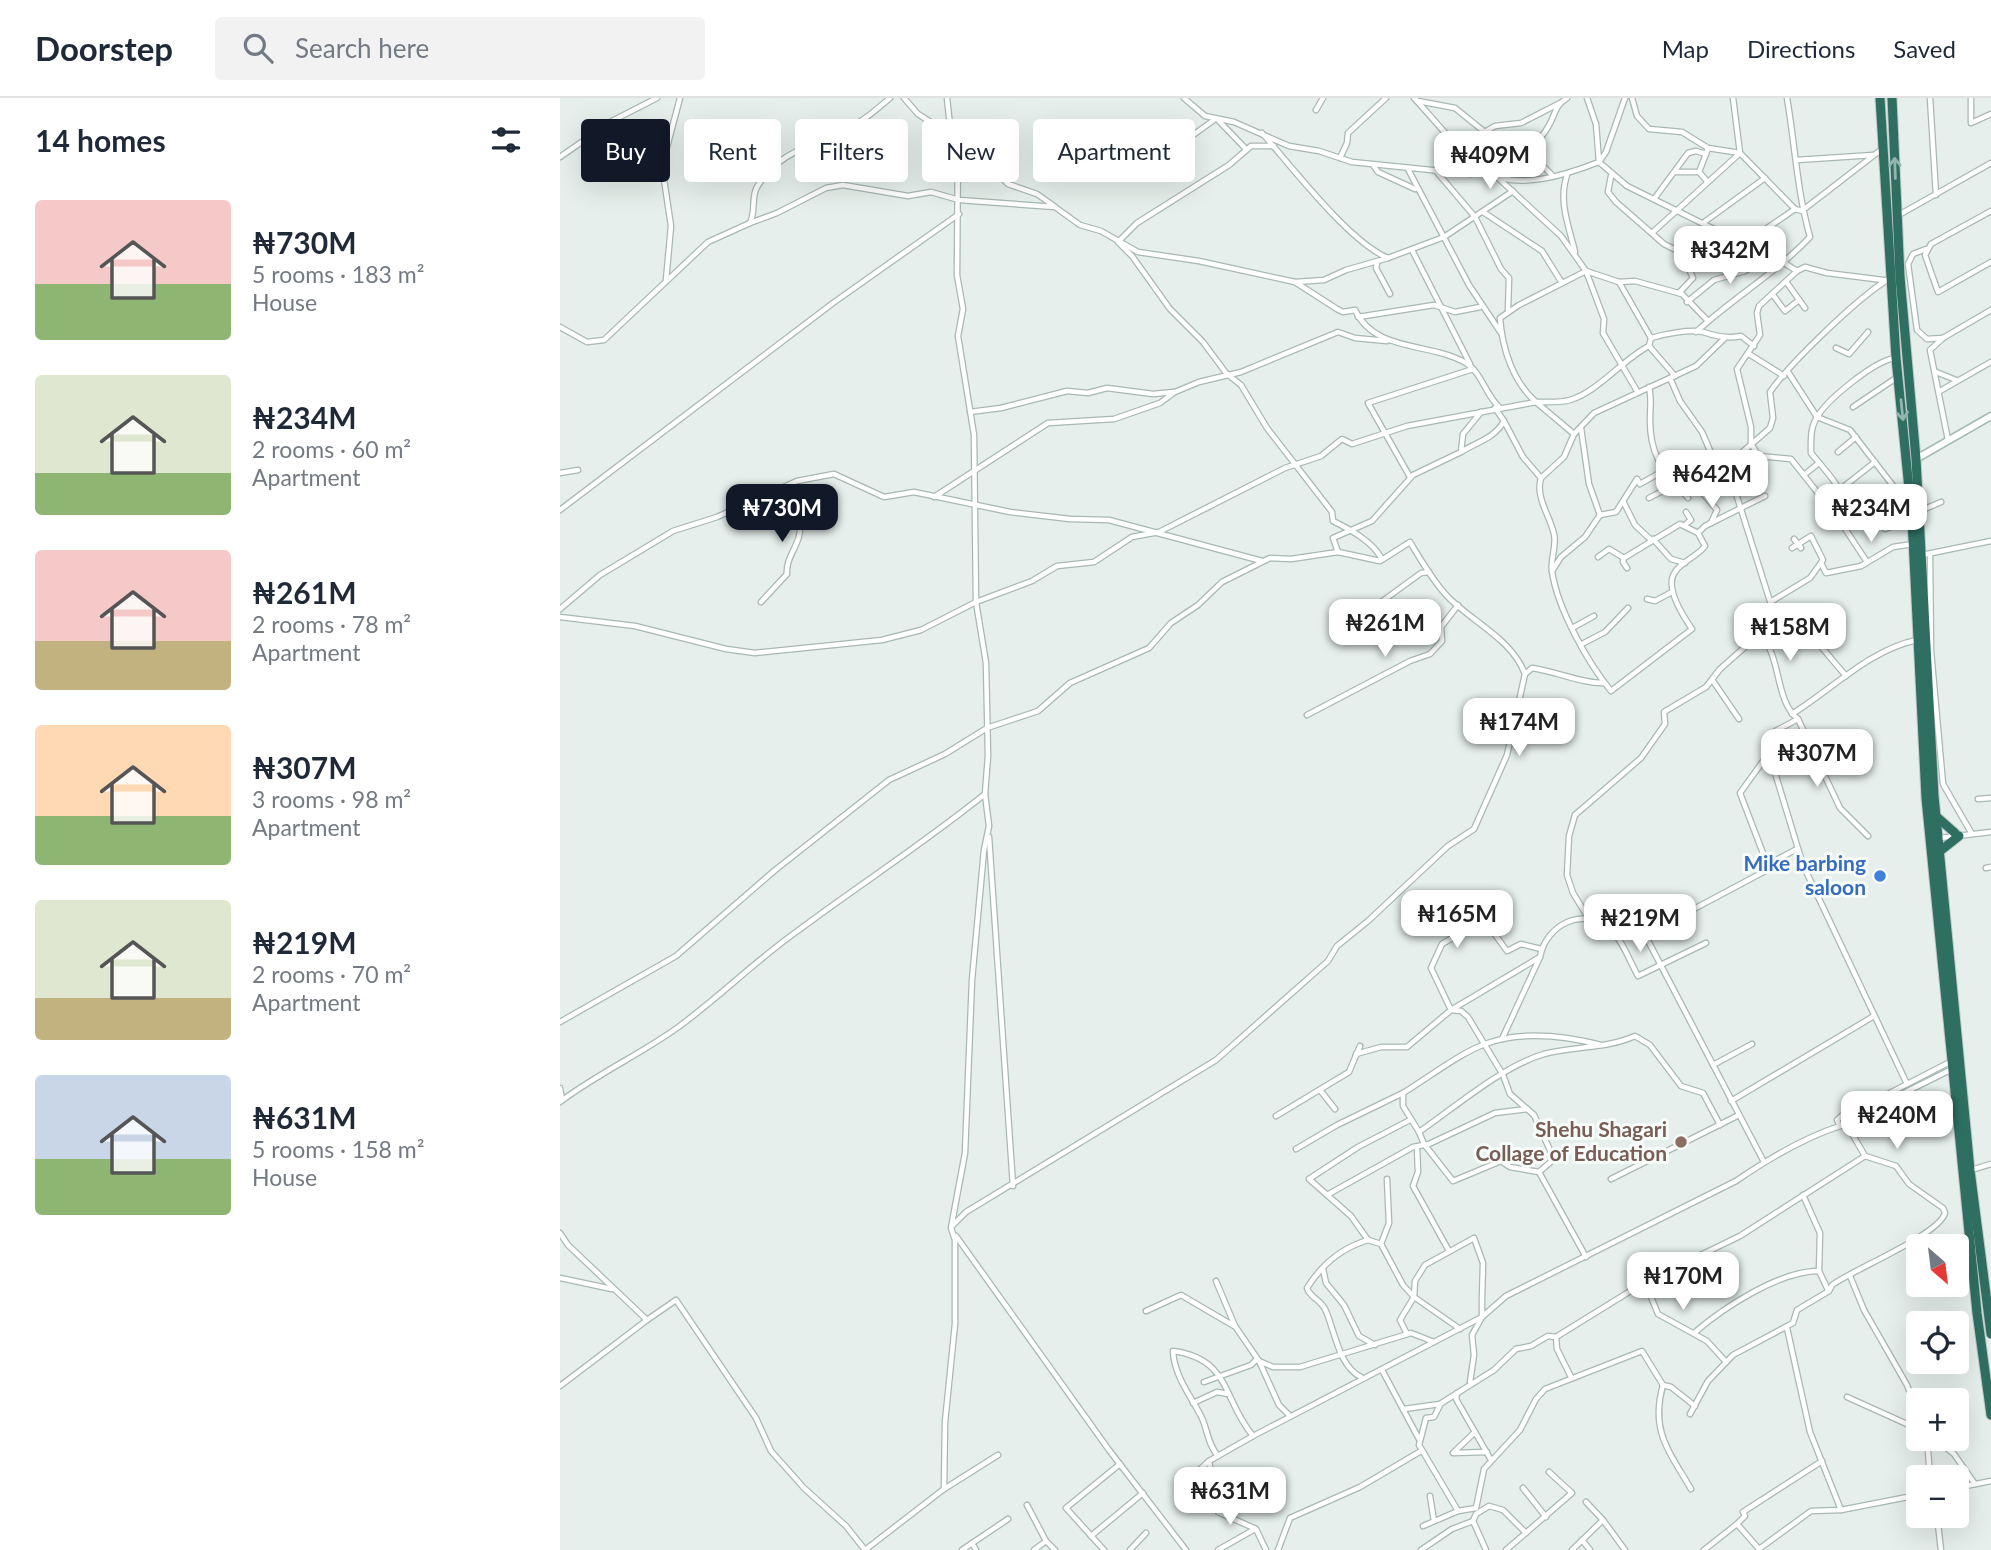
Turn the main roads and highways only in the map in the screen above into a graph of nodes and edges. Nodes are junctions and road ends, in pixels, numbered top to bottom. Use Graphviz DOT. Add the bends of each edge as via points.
graph roads {
  1 [pos="1880,98"];
  2 [pos="1892,98"];
  3 [pos="1937,817"];
  4 [pos="1934,837"];
  5 [pos="1940,851"];
  6 [pos="1991,1334"];
  7 [pos="1991,1415"];
  1 -- 4 [label="highway, one-way" via="1896,358 1912,519 1922,754"];
  3 -- 2 [label="highway, one-way" via="1926,554 1897,217"];
  3 -- 4 [label="highway"];
  3 -- 5 [label="highway" via="1964,834"];
  4 -- 5 [label="highway"];
  4 -- 7 [label="highway" via="1951,1066"];
  5 -- 6 [label="highway" via="1970,1170"];
}
